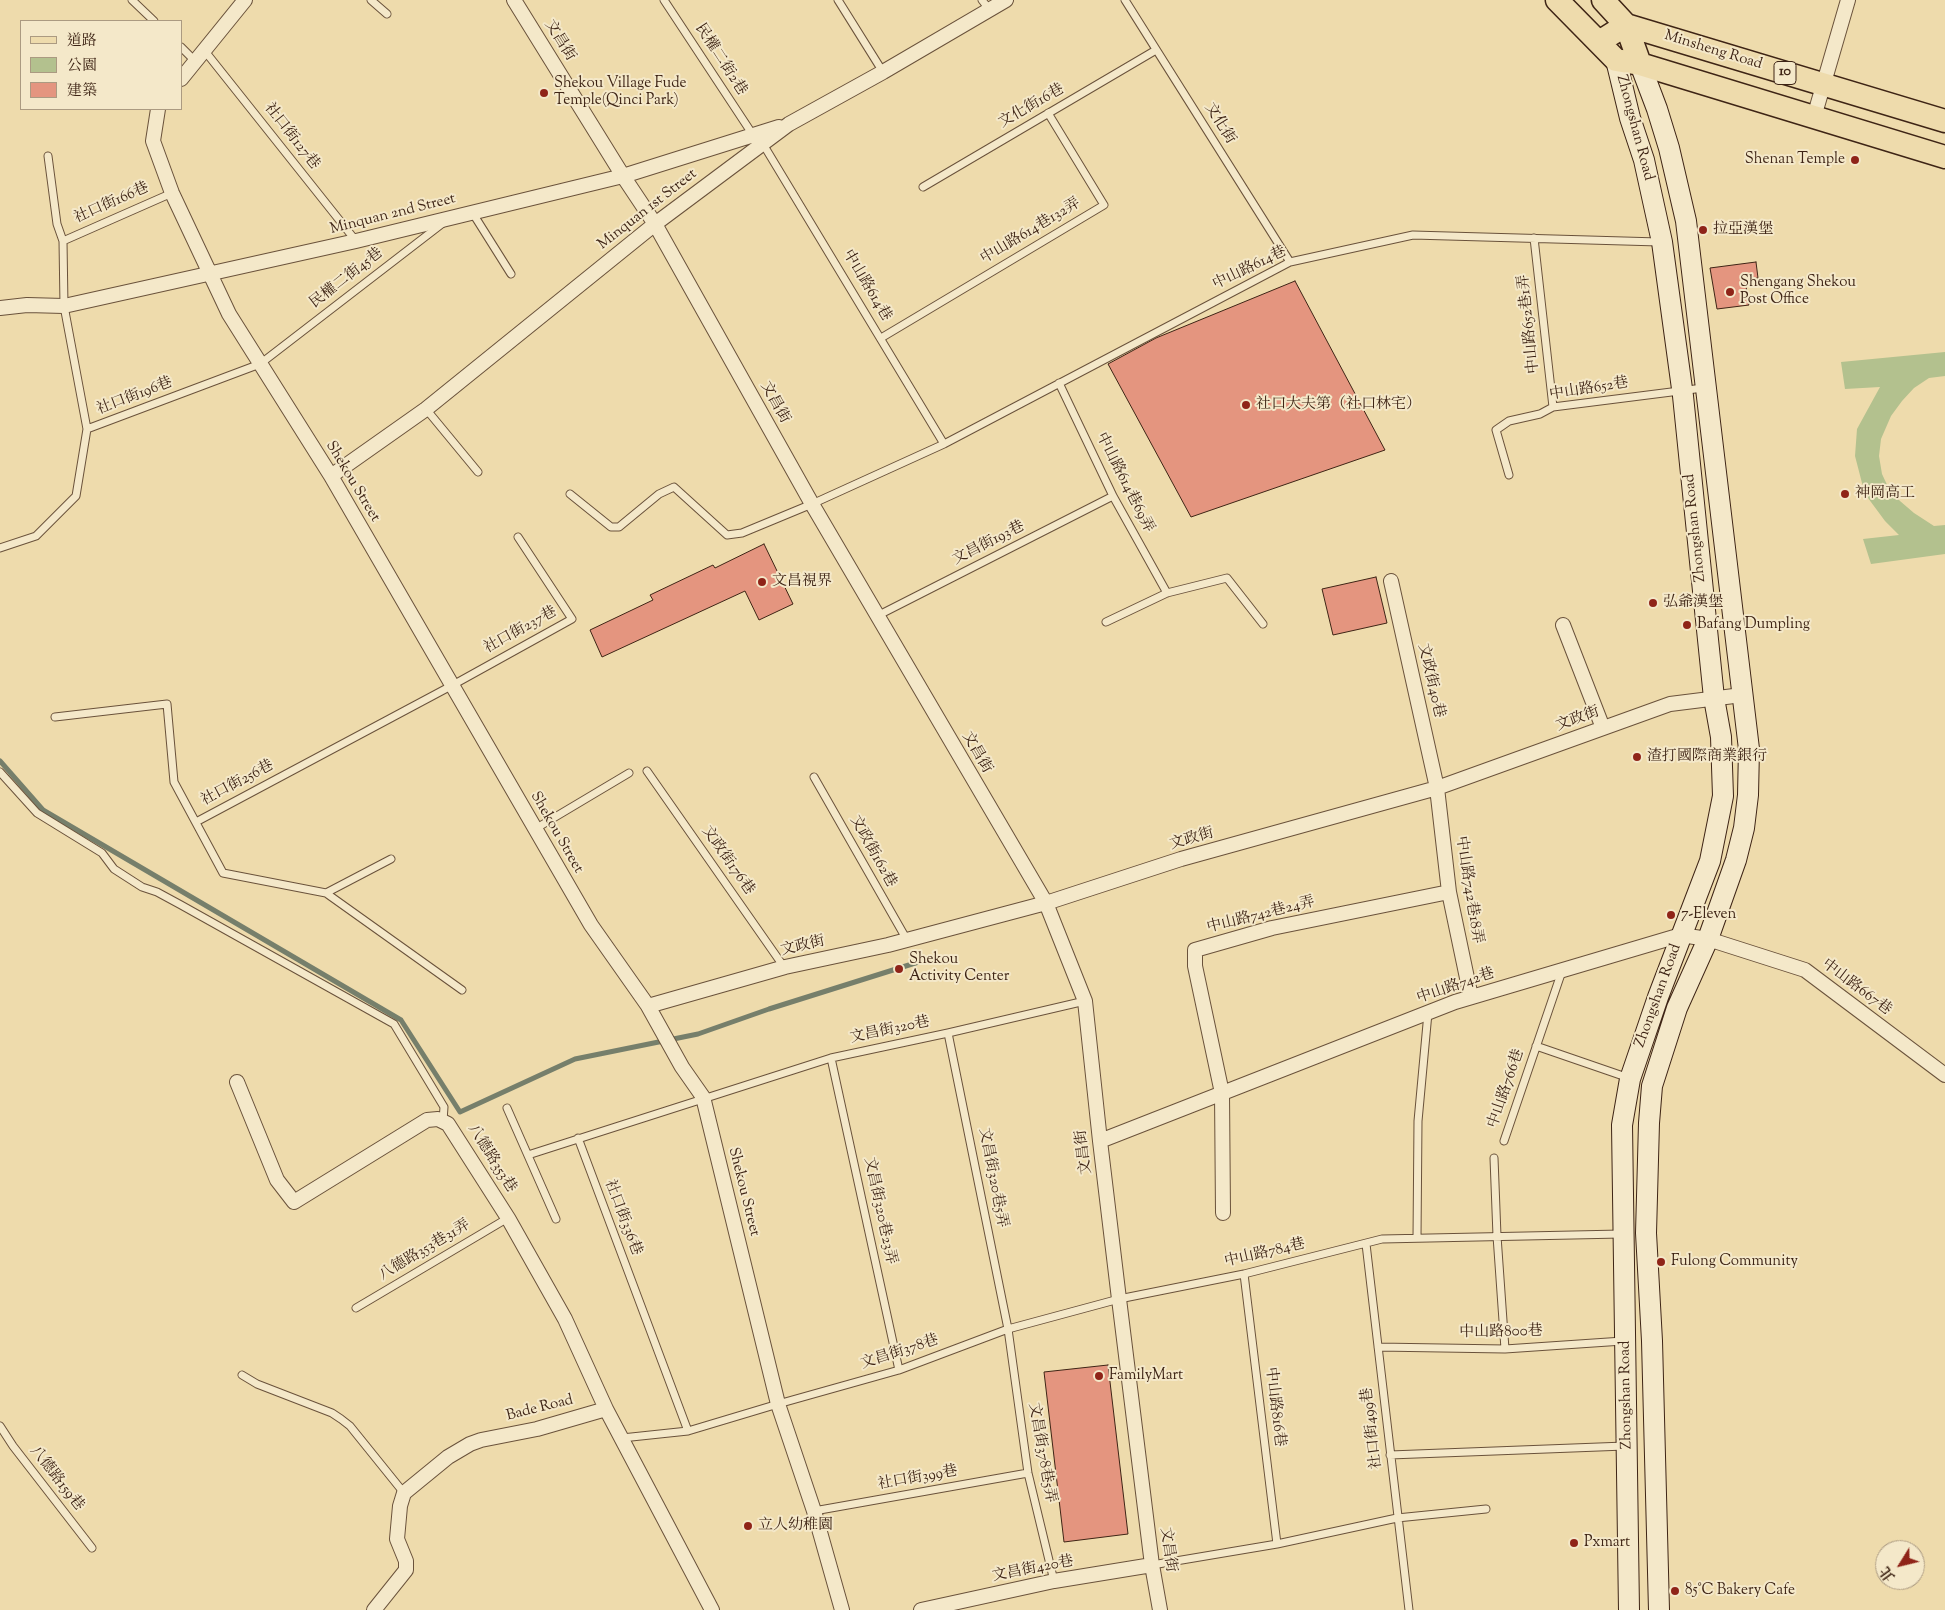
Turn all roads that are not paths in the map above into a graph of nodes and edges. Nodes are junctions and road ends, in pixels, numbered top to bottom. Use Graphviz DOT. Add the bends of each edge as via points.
graph roads {
  1 [pos="132,0"];
  2 [pos="245,0"];
  3 [pos="371,0"];
  4 [pos="514,0"];
  5 [pos="664,0"];
  6 [pos="838,0"];
  7 [pos="1006,0"];
  8 [pos="1125,0"];
  9 [pos="1556,0"];
  10 [pos="1603,0"];
  11 [pos="1848,0"];
  12 [pos="986,5"];
  13 [pos="387,14"];
  14 [pos="153,20"];
  15 [pos="1626,25"];
  16 [pos="1599,42"];
  17 [pos="182,48"];
  18 [pos="204,50"];
  19 [pos="1156,50"];
  20 [pos="1616,60"];
  21 [pos="196,61"];
  22 [pos="1640,64"];
  23 [pos="883,72"];
  24 [pos="182,78"];
  25 [pos="1823,84"];
  26 [pos="158,110"];
  27 [pos="1048,113"];
  28 [pos="1814,117"];
  29 [pos="1945,121"];
  30 [pos="758,139"];
  31 [pos="48,156"];
  32 [pos="1945,157"];
  33 [pos="623,176"];
  34 [pos="922,187"];
  35 [pos="172,193"];
  36 [pos="472,212"];
  37 [pos="451,217"];
  38 [pos="655,224"];
  39 [pos="1534,238"];
  40 [pos="63,241"];
  41 [pos="356,241"];
  42 [pos="1662,242"];
  43 [pos="1290,262"];
  44 [pos="210,274"];
  45 [pos="511,274"];
  46 [pos="64,306"];
  47 [pos="0,308"];
  48 [pos="881,338"];
  49 [pos="260,364"];
  50 [pos="1059,382"];
  51 [pos="1706,387"];
  52 [pos="1682,390"];
  53 [pos="1553,407"];
  54 [pos="426,409"];
  55 [pos="87,429"];
  56 [pos="944,444"];
  57 [pos="478,472"];
  58 [pos="1508,474"];
  59 [pos="331,476"];
  60 [pos="570,494"];
  61 [pos="1113,496"];
  62 [pos="812,504"];
  63 [pos="518,537"];
  64 [pos="0,548"];
  65 [pos="1391,581"];
  66 [pos="1167,594"];
  67 [pos="877,616"];
  68 [pos="1106,622"];
  69 [pos="1263,624"];
  70 [pos="1563,625"];
  71 [pos="451,686"];
  72 [pos="1742,695"];
  73 [pos="1714,698"];
  74 [pos="55,717"];
  75 [pos="1603,728"];
  76 [pos="647,771"];
  77 [pos="0,772"];
  78 [pos="629,773"];
  79 [pos="814,777"];
  80 [pos="1437,788"];
  81 [pos="196,822"];
  82 [pos="535,829"];
  83 [pos="390,859"];
  84 [pos="1449,892"];
  85 [pos="326,893"];
  86 [pos="1046,903"];
  87 [pos="1681,935"];
  88 [pos="906,940"];
  89 [pos="1708,940"];
  90 [pos="785,967"];
  91 [pos="1562,970"];
  92 [pos="462,990"];
  93 [pos="1471,998"];
  94 [pos="1086,1001"];
  95 [pos="648,1006"];
  96 [pos="1428,1013"];
  97 [pos="948,1033"];
  98 [pos="1536,1046"];
  99 [pos="832,1058"];
  100 [pos="1945,1075"];
  101 [pos="1630,1079"];
  102 [pos="237,1082"];
  103 [pos="1222,1093"];
  104 [pos="703,1097"];
  105 [pos="507,1108"];
  106 [pos="443,1121"];
  107 [pos="578,1138"];
  108 [pos="1100,1141"];
  109 [pos="1504,1141"];
  110 [pos="528,1154"];
  111 [pos="1494,1158"];
  112 [pos="1223,1213"];
  113 [pos="508,1218"];
  114 [pos="556,1219"];
  115 [pos="1624,1234"];
  116 [pos="1497,1236"];
  117 [pos="1417,1238"];
  118 [pos="1366,1244"];
  119 [pos="1244,1274"];
  120 [pos="1119,1298"];
  121 [pos="356,1308"];
  122 [pos="1008,1329"];
  123 [pos="1626,1340"];
  124 [pos="1378,1347"];
  125 [pos="1504,1349"];
  126 [pos="899,1370"];
  127 [pos="242,1375"];
  128 [pos="778,1404"];
  129 [pos="606,1409"];
  130 [pos="0,1426"];
  131 [pos="688,1431"];
  132 [pos="622,1438"];
  133 [pos="1628,1446"];
  134 [pos="1390,1455"];
  135 [pos="1028,1473"];
  136 [pos="404,1493"];
  137 [pos="1486,1509"];
  138 [pos="814,1512"];
  139 [pos="1397,1518"];
  140 [pos="1277,1544"];
  141 [pos="92,1548"];
  142 [pos="1152,1565"];
  143 [pos="1054,1581"];
  144 [pos="961,1606"];
  145 [pos="374,1610"];
  146 [pos="712,1610"];
  147 [pos="842,1610"];
  148 [pos="920,1610"];
  149 [pos="1160,1610"];
  150 [pos="1409,1610"];
  151 [pos="1629,1610"];
  152 [pos="1659,1610"];
  1 -- 14 [label="lane"];
  2 -- 18 [label="street"];
  3 -- 13 [label="lane"];
  4 -- 33 [label="street, 文昌街"];
  5 -- 30 [label="lane, 民權二街2巷"];
  6 -- 23 [label="lane"];
  7 -- 12 [label="street, Minquan 1st Street"];
  8 -- 19 [label="lane, 文化街"];
  9 -- 16 [label="main road, Zhongshan Road"];
  10 -- 15 [label="main road, Zhongshan Road"];
  11 -- 25 [label="street"];
  12 -- 23 [label="street, Minquan 1st Street"];
  15 -- 16 [label="main road"];
  15 -- 22 [label="main road, Zhongshan Road"];
  15 -- 25 [label="main road, Minsheng Road / 10"];
  16 -- 20 [label="main road, Zhongshan Road"];
  17 -- 21 [label="lane"];
  18 -- 21 [label="street"];
  18 -- 41 [label="lane, 社口街127巷"];
  19 -- 27 [label="lane, 文化街16巷"];
  19 -- 43 [label="lane, 文化街"];
  20 -- 22 [label="main road, 10"];
  20 -- 42 [label="street, Zhongshan Road" via="1644,160"];
  21 -- 24 [label="street"];
  22 -- 28 [label="main road, 10"];
  22 -- 51 [label="street, Zhongshan Road" via="1669,148 1686,220"];
  23 -- 30 [label="street, Minquan 1st Street"];
  25 -- 28 [label="street"];
  25 -- 29 [label="main road, Minsheng Road / 10"];
  26 -- 35 [label="street, Shekou Street" via="153,140"];
  27 -- 34 [label="lane, 文化街16巷"];
  27 -- 48 [label="lane, 中山路614巷132弄" via="1104,205"];
  28 -- 32 [label="main road, 10"];
  30 -- 33 [label="street, Minquan 2nd Street"];
  30 -- 38 [label="street, Minquan 1st Street"];
  30 -- 48 [label="lane, 中山路614巷"];
  31 -- 40 [label="lane" via="57,224"];
  33 -- 36 [label="street, Minquan 2nd Street"];
  33 -- 38 [label="street, 文昌街"];
  35 -- 40 [label="lane, 社口街166巷"];
  35 -- 44 [label="street, Shekou Street"];
  36 -- 37 [label="street, Minquan 2nd Street"];
  36 -- 45 [label="lane"];
  37 -- 41 [label="street, Minquan 2nd Street"];
  37 -- 49 [label="lane, 民權二街45巷"];
  38 -- 54 [label="street, Minquan 1st Street"];
  38 -- 62 [label="street, 文昌街"];
  39 -- 42 [label="lane, 中山路614巷"];
  39 -- 43 [label="lane, 中山路614巷" via="1413,236"];
  39 -- 53 [label="lane, 中山路652巷1弄"];
  40 -- 46 [label="lane"];
  41 -- 44 [label="street, Minquan 2nd Street"];
  42 -- 52 [label="street, Zhongshan Road"];
  43 -- 50 [label="lane, 中山路614巷"];
  44 -- 46 [label="street, Minquan 2nd Street"];
  44 -- 49 [label="street, Shekou Street" via="229,314"];
  46 -- 47 [label="street, Minquan 2nd Street"];
  46 -- 55 [label="lane"];
  48 -- 56 [label="lane, 中山路614巷"];
  49 -- 55 [label="lane, 社口街196巷"];
  49 -- 59 [label="street, Shekou Street"];
  50 -- 56 [label="lane, 中山路614巷"];
  50 -- 61 [label="lane, 中山路614巷69弄"];
  51 -- 52 [label="lane, 中山路652巷"];
  51 -- 72 [label="street, Zhongshan Road"];
  52 -- 53 [label="lane, 中山路652巷"];
  52 -- 73 [label="street, Zhongshan Road"];
  53 -- 58 [label="lane, 中山路652巷" via="1540,414 1509,421 1496,430"];
  54 -- 57 [label="lane"];
  54 -- 59 [label="street, Minquan 1st Street"];
  55 -- 64 [label="lane, 社口街196巷" via="76,496 36,536"];
  56 -- 62 [label="lane, 中山路614巷"];
  59 -- 71 [label="street, Shekou Street"];
  60 -- 62 [label="lane, 中山路614巷" via="611,527 619,527 659,494 674,487 727,535 742,533"];
  61 -- 66 [label="lane, 中山路614巷69弄"];
  61 -- 67 [label="lane, 文昌街193巷"];
  62 -- 67 [label="street, 文昌街"];
  63 -- 71 [label="lane, 社口街237巷" via="572,619"];
  65 -- 80 [label="street, 文政街40巷"];
  66 -- 68 [label="lane"];
  66 -- 69 [label="lane" via="1227,578"];
  67 -- 86 [label="street, 文昌街"];
  70 -- 75 [label="street"];
  71 -- 81 [label="lane, 社口街256巷"];
  71 -- 82 [label="street, Shekou Street"];
  72 -- 73 [label="street, 文政街"];
  72 -- 89 [label="street, Zhongshan Road" via="1749,749 1744,828"];
  73 -- 75 [label="street, 文政街" via="1670,704"];
  73 -- 87 [label="street, Zhongshan Road" via="1721,737 1723,796 1710,861"];
  74 -- 81 [label="lane" via="167,704 174,782"];
  75 -- 80 [label="street, 文政街"];
  76 -- 90 [label="lane, 文政街176巷"];
  77 -- 106 [label="lane" via="36,813 102,853 114,869 142,887 181,905 394,1024 444,1107"];
  78 -- 82 [label="lane"];
  79 -- 88 [label="lane, 文政街162巷"];
  80 -- 84 [label="street, 中山路742巷18弄"];
  80 -- 86 [label="street, 文政街" via="1181,860"];
  81 -- 85 [label="lane, 社口街256巷" via="223,873"];
  82 -- 95 [label="street, Shekou Street" via="591,925"];
  83 -- 85 [label="lane"];
  84 -- 93 [label="street, 中山路742巷18弄"];
  84 -- 103 [label="street, 中山路742巷24弄" via="1272,928 1195,950 1195,966"];
  85 -- 92 [label="lane, 社口街256巷"];
  86 -- 88 [label="street, 文政街"];
  86 -- 94 [label="street, 文昌街"];
  87 -- 89 [label="street, 中山路742巷"];
  87 -- 91 [label="street, 中山路742巷"];
  87 -- 101 [label="street, Zhongshan Road"];
  88 -- 90 [label="street, 文政街"];
  89 -- 100 [label="street, 中山路667巷" via="1805,970"];
  89 -- 152 [label="street, Zhongshan Road" via="1678,1008 1652,1086 1649,1123 1646,1233"];
  90 -- 95 [label="street, 文政街"];
  91 -- 93 [label="street, 中山路742巷"];
  91 -- 98 [label="lane, 中山路766巷"];
  93 -- 96 [label="street, 中山路742巷"];
  94 -- 97 [label="lane, 文昌街320巷"];
  94 -- 108 [label="street, 文昌街"];
  95 -- 104 [label="street, Shekou Street"];
  96 -- 103 [label="street, 中山路742巷"];
  96 -- 117 [label="lane" via="1418,1121"];
  97 -- 99 [label="lane, 文昌街320巷"];
  97 -- 122 [label="lane, 文昌街320巷5弄"];
  98 -- 101 [label="lane, 中山路766巷"];
  98 -- 109 [label="lane, 中山路766巷"];
  99 -- 104 [label="lane, 文昌街320巷"];
  99 -- 126 [label="lane, 文昌街320巷23弄"];
  101 -- 115 [label="street, Zhongshan Road" via="1622,1125"];
  102 -- 106 [label="street, 八德路353巷" via="277,1180 294,1202 427,1120"];
  103 -- 108 [label="street, 中山路742巷"];
  103 -- 112 [label="street"];
  104 -- 107 [label="lane"];
  104 -- 128 [label="street, Shekou Street"];
  105 -- 110 [label="lane"];
  106 -- 113 [label="street, 八德路353巷" via="452,1128"];
  107 -- 110 [label="lane"];
  107 -- 131 [label="lane, 社口街336巷"];
  108 -- 120 [label="street, 文昌街"];
  110 -- 114 [label="lane"];
  111 -- 116 [label="lane"];
  113 -- 121 [label="lane, 八德路353巷31弄"];
  113 -- 129 [label="street, 八德路353巷" via="565,1320"];
  115 -- 116 [label="lane, 中山路784巷"];
  115 -- 123 [label="street, Zhongshan Road"];
  116 -- 117 [label="lane, 中山路784巷"];
  116 -- 125 [label="lane"];
  117 -- 118 [label="lane, 中山路784巷" via="1382,1239"];
  118 -- 119 [label="lane, 中山路784巷"];
  118 -- 124 [label="lane, 社口街499巷"];
  119 -- 120 [label="lane, 中山路784巷"];
  119 -- 140 [label="lane, 中山路816巷"];
  120 -- 122 [label="lane, 文昌街378巷"];
  120 -- 142 [label="street, 文昌街"];
  122 -- 126 [label="lane, 文昌街378巷"];
  122 -- 135 [label="lane, 文昌街378巷5弄"];
  123 -- 125 [label="lane, 中山路800巷"];
  123 -- 133 [label="street, Zhongshan Road"];
  124 -- 125 [label="lane, 中山路800巷"];
  124 -- 134 [label="lane, 社口街499巷"];
  126 -- 128 [label="lane, 文昌街378巷"];
  127 -- 136 [label="lane" via="341,1419"];
  128 -- 131 [label="lane, 文昌街378巷"];
  128 -- 138 [label="street, Shekou Street"];
  129 -- 132 [label="street"];
  129 -- 136 [label="street, Bade Road" via="470,1444 448,1457"];
  130 -- 141 [label="lane, 八德路159巷"];
  131 -- 132 [label="lane, 文昌街378巷"];
  132 -- 146 [label="street"];
  133 -- 134 [label="lane"];
  133 -- 151 [label="street, Zhongshan Road"];
  134 -- 139 [label="lane, 社口街499巷"];
  135 -- 138 [label="lane, 社口街399巷"];
  135 -- 143 [label="lane, 文昌街378巷5弄"];
  136 -- 145 [label="street" via="397,1539 406,1561 406,1570"];
  137 -- 139 [label="lane"];
  138 -- 147 [label="street, Shekou Street"];
  139 -- 140 [label="lane"];
  139 -- 150 [label="lane, 社口街499巷"];
  140 -- 142 [label="lane"];
  142 -- 143 [label="street, 文昌街420巷"];
  142 -- 149 [label="street, 文昌街"];
  143 -- 144 [label="street, 文昌街420巷"];
  144 -- 148 [label="street, 文昌街420巷"];
}
